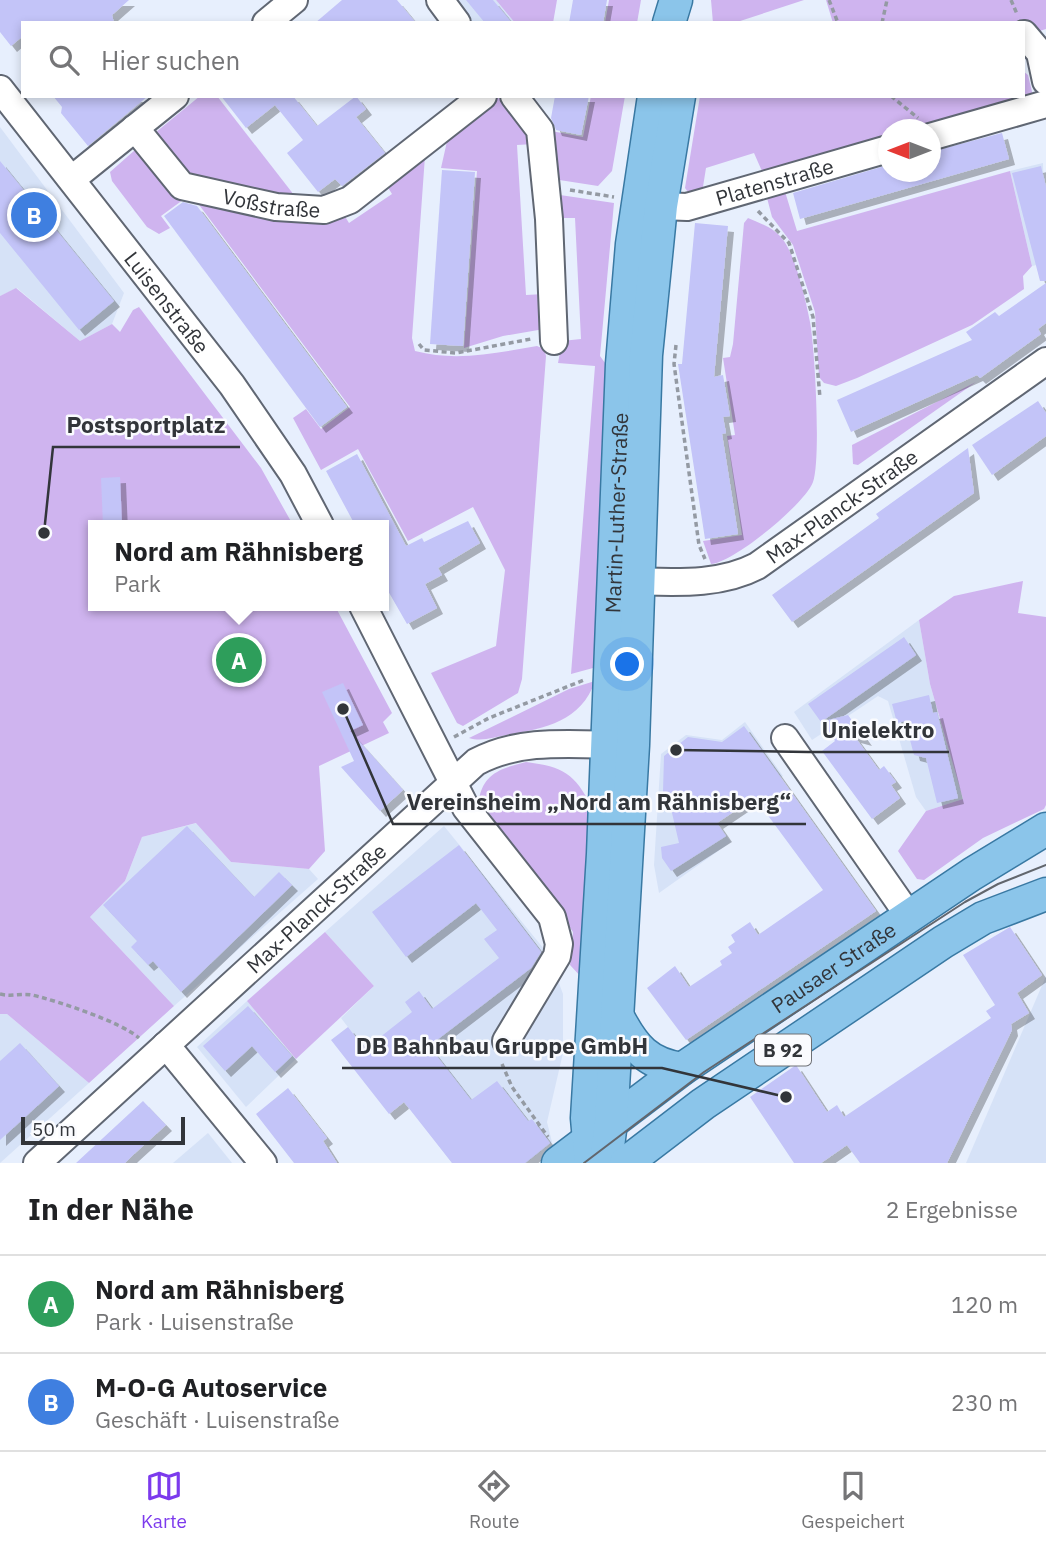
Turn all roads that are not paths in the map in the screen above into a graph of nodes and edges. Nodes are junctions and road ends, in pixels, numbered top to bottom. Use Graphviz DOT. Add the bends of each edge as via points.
graph roads {
  1 [pos="294,0"];
  2 [pos="440,0"];
  3 [pos="676,0"];
  4 [pos="686,0"];
  5 [pos="268,21"];
  6 [pos="456,21"];
  7 [pos="670,21"];
  8 [pos="686,21"];
  9 [pos="1025,35"];
  10 [pos="1046,81"];
  11 [pos="0,89"];
  12 [pos="172,98"];
  13 [pos="480,98"];
  14 [pos="516,98"];
  15 [pos="654,98"];
  16 [pos="678,98"];
  17 [pos="1046,104"];
  18 [pos="135,128"];
  19 [pos="941,128"];
  20 [pos="878,152"];
  21 [pos="72,179"];
  22 [pos="650,204"];
  23 [pos="554,341"];
  24 [pos="1046,361"];
  25 [pos="317,520"];
  26 [pos="625,581"];
  27 [pos="366,611"];
  28 [pos="785,738"];
  29 [pos="620,745"];
  30 [pos="455,782"];
  31 [pos="1046,830"];
  32 [pos="1046,894"];
  33 [pos="909,916"];
  34 [pos="618,1017"];
  35 [pos="506,1041"];
  36 [pos="161,1049"];
  37 [pos="682,1069"];
  38 [pos="611,1122"];
  39 [pos="594,1156"];
  40 [pos="37,1163"];
  41 [pos="263,1163"];
  42 [pos="558,1163"];
  43 [pos="626,1163"];
  1 -- 5 [label="street"];
  2 -- 6 [label="street"];
  3 -- 7 [label="main road"];
  4 -- 8 [label="main road"];
  9 -- 10 [label="street" via="1040,53"];
  11 -- 21 [label="street, Luisenstraße"];
  12 -- 18 [label="street"];
  13 -- 18 [label="street, Voßstraße" via="350,200 324,210 276,207 182,186"];
  14 -- 23 [label="street" via="540,130"];
  15 -- 22 [label="main road, Martin-Luther-Straße"];
  16 -- 22 [label="main road, Martin-Luther-Straße"];
  17 -- 19 [label="street"];
  18 -- 21 [label="street"];
  20 -- 22 [label="street, Platenstraße" via="687,207"];
  21 -- 25 [label="street, Luisenstraße" via="232,385 293,474"];
  22 -- 26 [label="main road, Martin-Luther-Straße" via="625,313"];
  24 -- 26 [label="street, Max-Planck-Straße" via="735,578"];
  26 -- 29 [label="main road, Martin-Luther-Straße"];
  26 -- 29 [label="main road, Martin-Luther-Straße" via="610,673"];
  27 -- 30 [label="street"];
  28 -- 33 [label="street"];
  29 -- 30 [label="street, Max-Planck-Straße" via="526,745 496,751"];
  29 -- 34 [label="main road, Martin-Luther-Straße"];
  29 -- 39 [label="main road, Martin-Luther-Straße"];
  30 -- 35 [label="street" via="466,808 556,927 557,956"];
  30 -- 36 [label="street, Max-Planck-Straße"];
  31 -- 33 [label="main road, Pausaer Straße / B 92"];
  32 -- 43 [label="main road, Pausaer Straße / B 92" via="983,918 943,942 702,1104"];
  33 -- 37 [label="main road, Pausaer Straße / B 92"];
  34 -- 37 [label="main road" via="646,1058"];
  34 -- 38 [label="main road, Martin-Luther-Straße"];
  36 -- 40 [label="street, Max-Planck-Straße"];
  36 -- 41 [label="street"];
  37 -- 38 [label="main road, Pausaer Straße / B 92"];
  38 -- 39 [label="main road, Pausaer Straße / B 92"];
  39 -- 42 [label="main road, Pausaer Straße / B 92"];
}
